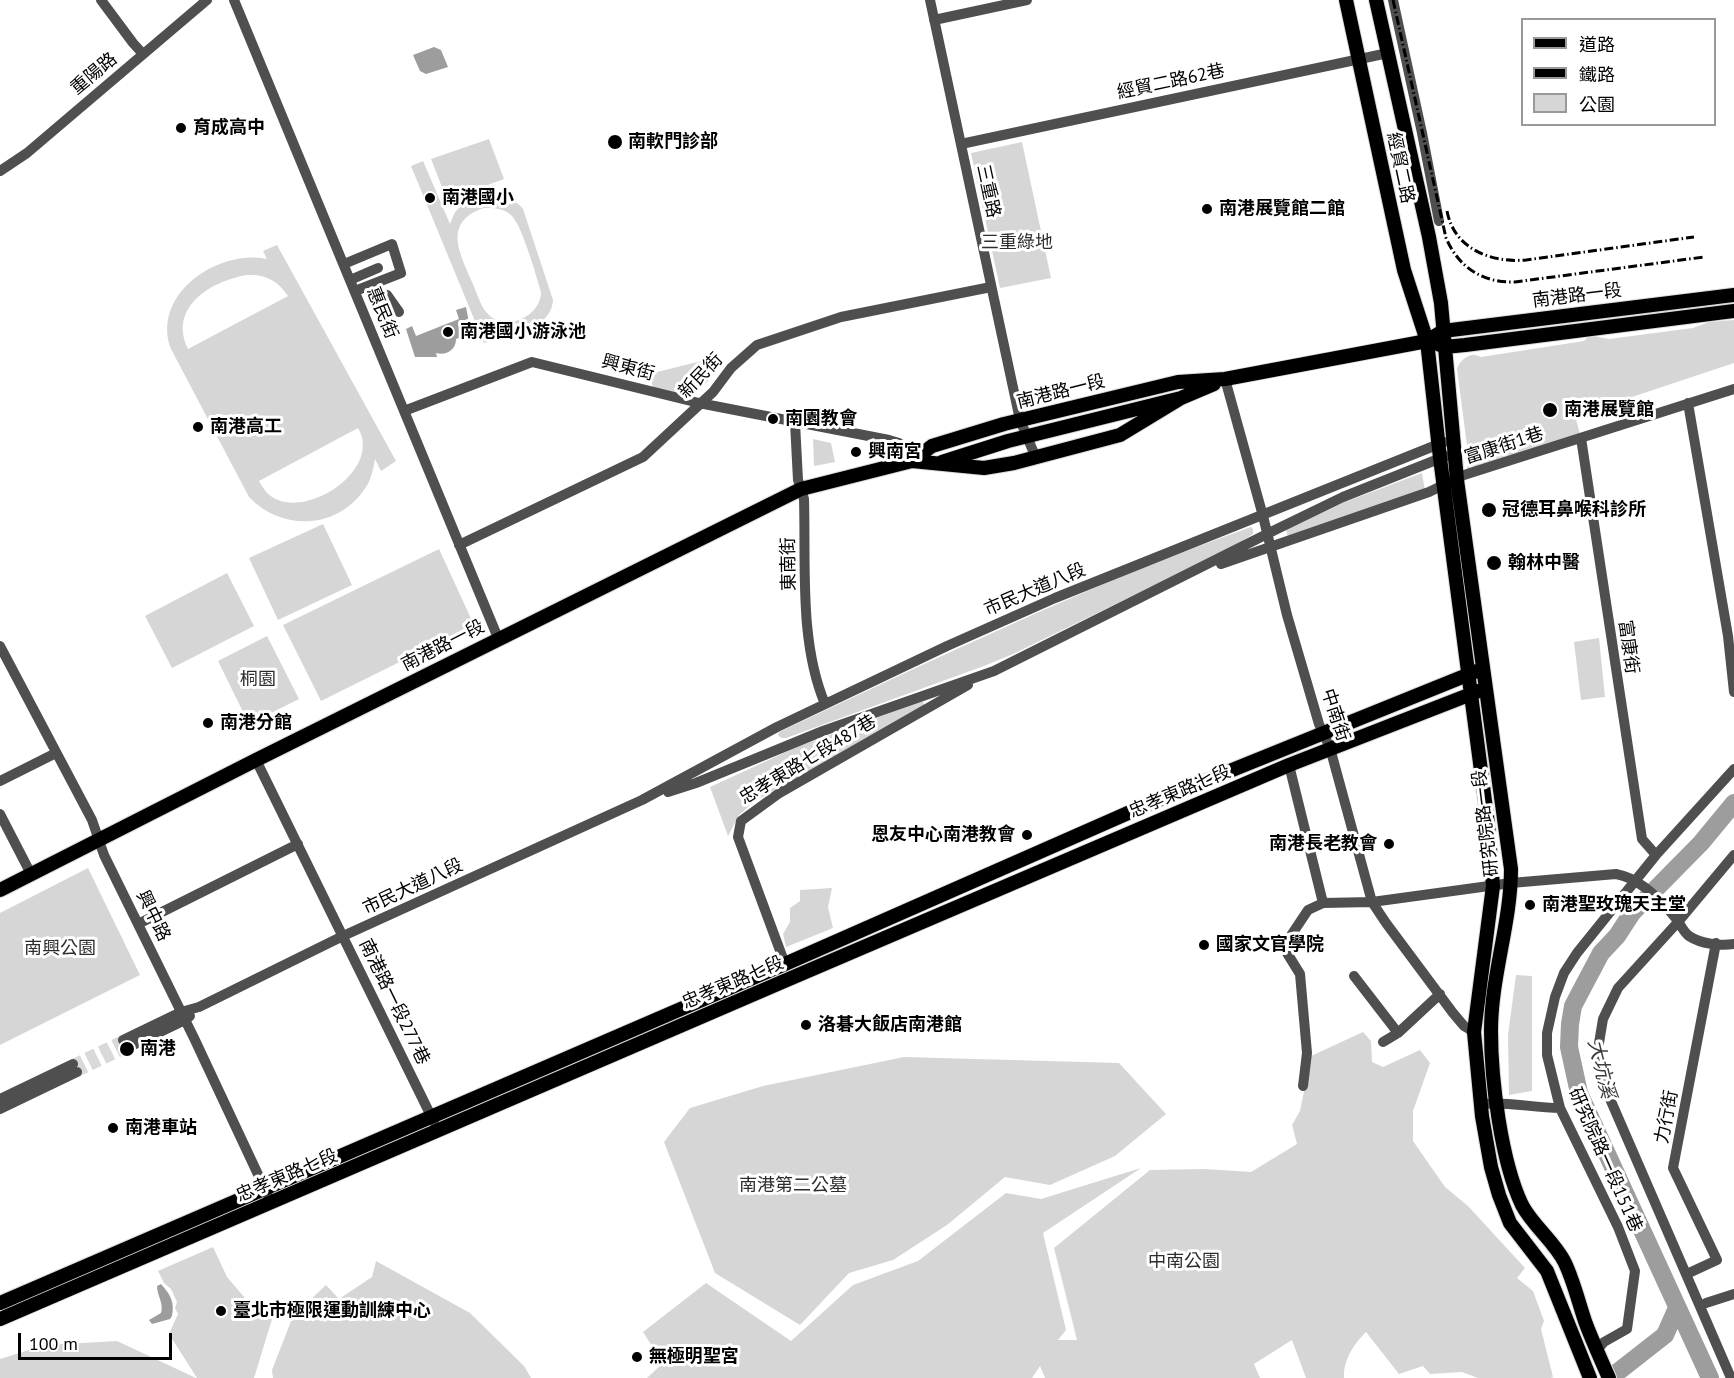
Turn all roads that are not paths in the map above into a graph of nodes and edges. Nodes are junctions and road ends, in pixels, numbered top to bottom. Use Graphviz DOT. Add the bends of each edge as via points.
graph roads {
  1 [pos="101,0"];
  2 [pos="207,0"];
  3 [pos="234,0"];
  4 [pos="930,0"];
  5 [pos="1027,0"];
  6 [pos="1346,0"];
  7 [pos="1376,0"];
  8 [pos="1393,0"];
  9 [pos="934,20"];
  10 [pos="1388,53"];
  11 [pos="143,54"];
  12 [pos="1358,59"];
  13 [pos="961,144"];
  14 [pos="0,171"];
  15 [pos="1439,221"];
  16 [pos="344,264"];
  17 [pos="378,268"];
  18 [pos="350,280"];
  19 [pos="991,287"];
  20 [pos="355,291"];
  21 [pos="387,295"];
  22 [pos="1734,295"];
  23 [pos="1734,311"];
  24 [pos="399,312"];
  25 [pos="1443,331"];
  26 [pos="1427,341"];
  27 [pos="1445,347"];
  28 [pos="1225,380"];
  29 [pos="1734,389"];
  30 [pos="1181,398"];
  31 [pos="699,403"];
  32 [pos="1689,403"];
  33 [pos="404,411"];
  34 [pos="1020,420"];
  35 [pos="795,423"];
  36 [pos="1027,437"];
  37 [pos="1581,438"];
  38 [pos="1453,439"];
  39 [pos="1439,451"];
  40 [pos="1454,454"];
  41 [pos="1036,458"];
  42 [pos="912,461"];
  43 [pos="937,463"];
  44 [pos="1450,482"];
  45 [pos="801,489"];
  46 [pos="1263,516"];
  47 [pos="1267,533"];
  48 [pos="459,545"];
  49 [pos="1270,547"];
  50 [pos="1180,578"];
  51 [pos="498,638"];
  52 [pos="0,646"];
  53 [pos="12,668"];
  54 [pos="1482,669"];
  55 [pos="994,671"];
  56 [pos="1468,673"];
  57 [pos="0,675"];
  58 [pos="1484,689"];
  59 [pos="1734,692"];
  60 [pos="1470,693"];
  61 [pos="825,704"];
  62 [pos="777,727"];
  63 [pos="1324,732"];
  64 [pos="784,746"];
  65 [pos="1330,748"];
  66 [pos="56,753"];
  67 [pos="256,760"];
  68 [pos="1288,765"];
  69 [pos="1734,769"];
  70 [pos="0,781"];
  71 [pos="642,800"];
  72 [pos="0,814"];
  73 [pos="99,840"];
  74 [pos="298,844"];
  75 [pos="1656,855"];
  76 [pos="1734,855"];
  77 [pos="31,874"];
  78 [pos="1511,883"];
  79 [pos="1638,883"];
  80 [pos="1493,886"];
  81 [pos="0,890"];
  82 [pos="1372,902"];
  83 [pos="1323,903"];
  84 [pos="1678,922"];
  85 [pos="138,924"];
  86 [pos="343,936"];
  87 [pos="1716,944"];
  88 [pos="1734,944"];
  89 [pos="785,964"];
  90 [pos="1354,976"];
  91 [pos="1440,994"];
  92 [pos="183,1016"];
  93 [pos="1474,1032"];
  94 [pos="1398,1033"];
  95 [pos="1383,1042"];
  96 [pos="125,1044"];
  97 [pos="75,1068"];
  98 [pos="1303,1086"];
  99 [pos="2,1101"];
  100 [pos="1497,1102"];
  101 [pos="1480,1104"];
  102 [pos="1560,1108"];
  103 [pos="432,1117"];
  104 [pos="438,1130"];
  105 [pos="268,1196"];
  106 [pos="1691,1272"];
  107 [pos="1734,1294"];
  108 [pos="0,1303"];
  109 [pos="1706,1303"];
  110 [pos="0,1319"];
  111 [pos="1599,1356"];
  112 [pos="1589,1375"];
  113 [pos="1609,1378"];
  114 [pos="1731,1378"];
  1 -- 11 [label="street"];
  2 -- 11 [label="street, 重陽路"];
  3 -- 16 [label="street, 惠民街"];
  4 -- 9 [label="street, 三重路"];
  5 -- 9 [label="street"];
  6 -- 12 [label="main road, 經貿二路"];
  7 -- 10 [label="main road, 經貿二路"];
  8 -- 15 [label="street"];
  9 -- 13 [label="street, 三重路"];
  10 -- 12 [label="street, 經貿二路62巷"];
  10 -- 25 [label="main road, 經貿二路" via="1429,237"];
  11 -- 14 [label="street, 重陽路" via="27,153"];
  12 -- 13 [label="street, 經貿二路62巷"];
  12 -- 26 [label="main road, 經貿二路" via="1404,270"];
  13 -- 19 [label="street, 三重路"];
  16 -- 18 [label="street, 惠民街"];
  16 -- 20 [label="street" via="392,244 401,273"];
  17 -- 18 [label="street"];
  18 -- 20 [label="street, 惠民街"];
  19 -- 31 [label="street, 新民街" via="841,317 758,345"];
  19 -- 34 [label="street, 三重路"];
  20 -- 33 [label="street, 惠民街"];
  21 -- 24 [label="street"];
  22 -- 25 [label="main road, 南港路一段"];
  23 -- 27 [label="main road, 南港路一段"];
  25 -- 26 [label="main road, 南港路一段"];
  25 -- 27 [label="main road, 研究院路一段"];
  26 -- 27 [label="main road, 南港路一段"];
  26 -- 28 [label="main road, 南港路一段"];
  26 -- 39 [label="main road, 研究院路一段"];
  27 -- 38 [label="main road, 研究院路一段"];
  28 -- 30 [label="main road, 南港路一段"];
  28 -- 34 [label="main road, 南港路一段" via="1178,382"];
  28 -- 46 [label="street, 中南街"];
  29 -- 32 [label="street, 富康街1巷"];
  30 -- 36 [label="main road, 南港路一段"];
  30 -- 41 [label="main road" via="1120,435"];
  31 -- 33 [label="street, 興東街" via="532,362"];
  31 -- 35 [label="street, 興東街"];
  31 -- 48 [label="street, 新民街" via="643,457"];
  32 -- 37 [label="street, 富康街1巷"];
  32 -- 59 [label="street"];
  33 -- 48 [label="street, 惠民街"];
  34 -- 36 [label="street, 三重路"];
  34 -- 42 [label="main road, 南港路一段" via="932,446"];
  35 -- 42 [label="street, 興東街" via="899,443"];
  35 -- 45 [label="street, 東南街"];
  36 -- 41 [label="street, 三重路"];
  36 -- 43 [label="main road, 南港路一段"];
  37 -- 44 [label="street, 富康街1巷"];
  37 -- 75 [label="street, 富康街" via="1642,839"];
  38 -- 39 [label="street, 市民大道八段"];
  38 -- 40 [label="main road, 研究院路一段"];
  39 -- 40 [label="street, 市民大道八段"];
  39 -- 44 [label="main road, 研究院路一段"];
  39 -- 46 [label="street, 市民大道八段"];
  39 -- 47 [label="street, 市民大道八段"];
  40 -- 44 [label="main road, 研究院路一段"];
  41 -- 43 [label="main road" via="984,468"];
  42 -- 43 [label="main road, 南港路一段"];
  42 -- 45 [label="main road, 南港路一段"];
  44 -- 49 [label="street, 富康街1巷"];
  44 -- 54 [label="main road, 研究院路一段"];
  44 -- 56 [label="main road, 研究院路一段"];
  45 -- 51 [label="main road, 南港路一段"];
  45 -- 61 [label="street, 東南街" via="807,627 814,676"];
  46 -- 47 [label="street, 中南街"];
  46 -- 61 [label="street, 市民大道八段" via="1055,598"];
  47 -- 49 [label="street, 中南街"];
  47 -- 50 [label="street, 市民大道八段"];
  48 -- 51 [label="street, 惠民街"];
  49 -- 50 [label="street, 富康街1巷"];
  49 -- 63 [label="street, 中南街"];
  50 -- 55 [label="street, 市民大道八段"];
  51 -- 67 [label="main road, 南港路一段"];
  52 -- 53 [label="street, 興中路"];
  53 -- 57 [label="street"];
  53 -- 66 [label="street, 興中路"];
  54 -- 56 [label="main road, 忠孝東路七段"];
  54 -- 58 [label="main road, 研究院路一段"];
  55 -- 64 [label="street, 市民大道八段"];
  55 -- 89 [label="street, 忠孝東路七段487巷" via="778,794 741,821 738,837"];
  56 -- 60 [label="main road, 研究院路一段"];
  56 -- 63 [label="main road, 忠孝東路七段"];
  58 -- 60 [label="main road, 忠孝東路七段"];
  58 -- 78 [label="main road, 研究院路一段"];
  60 -- 65 [label="main road, 忠孝東路七段"];
  60 -- 80 [label="main road, 研究院路一段"];
  61 -- 62 [label="street, 市民大道八段"];
  62 -- 64 [label="street" via="774,737"];
  62 -- 71 [label="street, 市民大道八段"];
  63 -- 65 [label="street, 中南街"];
  63 -- 89 [label="main road, 忠孝東路七段" via="1142,806"];
  64 -- 71 [label="street, 市民大道八段" via="696,783"];
  65 -- 68 [label="main road, 忠孝東路七段"];
  65 -- 82 [label="street, 中南街"];
  66 -- 70 [label="street"];
  66 -- 73 [label="street, 興中路"];
  67 -- 73 [label="main road, 南港路一段"];
  67 -- 74 [label="street, 南港路一段277巷"];
  68 -- 83 [label="street"];
  68 -- 104 [label="main road, 忠孝東路七段"];
  69 -- 75 [label="street, 研究院路一段151巷"];
  71 -- 86 [label="street, 市民大道八段"];
  72 -- 77 [label="street"];
  73 -- 77 [label="main road, 南港路一段"];
  73 -- 85 [label="street, 興中路"];
  74 -- 85 [label="street"];
  74 -- 86 [label="street, 南港路一段277巷"];
  75 -- 79 [label="street, 研究院路一段151巷"];
  76 -- 84 [label="street"];
  77 -- 81 [label="main road, 南港路一段"];
  78 -- 79 [label="street" via="1616,874"];
  78 -- 80 [label="street"];
  78 -- 100 [label="main road, 研究院路一段" via="1491,1029"];
  79 -- 84 [label="street"];
  79 -- 102 [label="street, 研究院路一段151巷" via="1577,953 1555,997 1547,1054"];
  80 -- 82 [label="street"];
  80 -- 93 [label="main road, 研究院路一段"];
  82 -- 83 [label="street"];
  82 -- 91 [label="street, 中南街"];
  83 -- 98 [label="street" via="1308,910 1288,940 1287,953 1300,974 1307,1053"];
  84 -- 87 [label="street" via="1688,935"];
  84 -- 114 [label="street" via="1618,988 1603,1018 1599,1065 1604,1085"];
  85 -- 92 [label="street, 興中路"];
  86 -- 92 [label="street, 市民大道八段"];
  86 -- 103 [label="street, 南港路一段277巷"];
  87 -- 88 [label="street"];
  87 -- 106 [label="street, 力行街" via="1673,1168 1718,1260"];
  89 -- 103 [label="main road, 忠孝東路七段"];
  90 -- 94 [label="street"];
  91 -- 93 [label="street, 中南街" via="1464,1026"];
  91 -- 94 [label="street"];
  92 -- 96 [label="street, 市民大道八段"];
  92 -- 105 [label="street, 興中路"];
  93 -- 101 [label="main road, 研究院路一段"];
  94 -- 95 [label="street"];
  97 -- 99 [label="street"];
  100 -- 101 [label="street"];
  100 -- 102 [label="street"];
  100 -- 111 [label="main road, 研究院路一段" via="1515,1188 1523,1207 1564,1262"];
  101 -- 112 [label="main road, 研究院路一段" via="1491,1167 1510,1223 1546,1270"];
  102 -- 111 [label="street, 研究院路一段151巷" via="1635,1271 1628,1329 1604,1342"];
  103 -- 104 [label="street, 南港路一段277巷"];
  103 -- 105 [label="main road, 忠孝東路七段"];
  104 -- 105 [label="main road, 忠孝東路七段"];
  105 -- 108 [label="main road, 忠孝東路七段"];
  105 -- 110 [label="main road, 忠孝東路七段"];
  107 -- 109 [label="street"];
  111 -- 113 [label="main road, 研究院路一段"];
}
